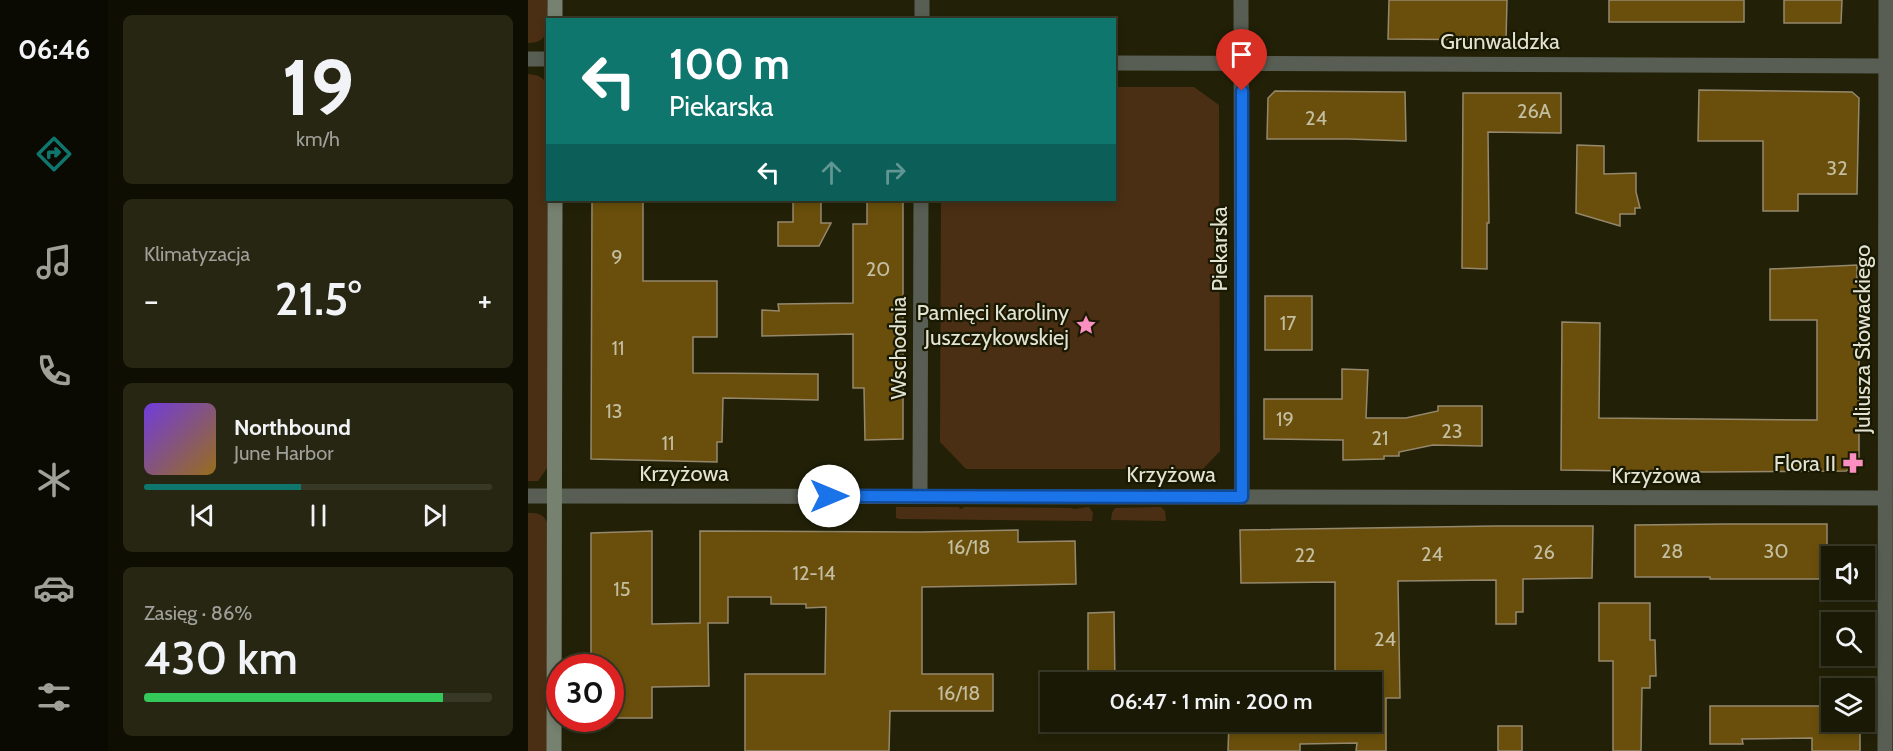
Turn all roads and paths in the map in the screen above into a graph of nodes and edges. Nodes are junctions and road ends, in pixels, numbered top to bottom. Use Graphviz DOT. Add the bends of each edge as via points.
graph roads {
  1 [pos="555,0"];
  2 [pos="922,0"];
  3 [pos="1241,0"];
  4 [pos="1886,0"];
  5 [pos="555,18"];
  6 [pos="922,18"];
  7 [pos="528,59"];
  8 [pos="546,59"];
  9 [pos="1116,63"];
  10 [pos="1241,63"];
  11 [pos="1885,66"];
  12 [pos="555,201"];
  13 [pos="921,201"];
  14 [pos="555,495"];
  15 [pos="528,496"];
  16 [pos="920,496"];
  17 [pos="1242,497"];
  18 [pos="1885,498"];
  19 [pos="554,751"];
  20 [pos="1885,751"];
  1 -- 5 [label="street"];
  2 -- 6 [label="street"];
  3 -- 10 [label="street, Piekarska"];
  4 -- 11 [label="street, Juliusza Słowackiego"];
  7 -- 8 [label="street"];
  9 -- 10 [label="street, Grunwaldzka"];
  10 -- 11 [label="street, Grunwaldzka"];
  10 -- 17 [label="street, Piekarska"];
  11 -- 18 [label="street, Juliusza Słowackiego"];
  12 -- 14 [label="street"];
  13 -- 16 [label="street, Wschodnia"];
  14 -- 15 [label="street, Krzyżowa"];
  14 -- 16 [label="street, Krzyżowa"];
  14 -- 19 [label="street"];
  16 -- 17 [label="street, Krzyżowa"];
  17 -- 18 [label="street, Krzyżowa"];
  18 -- 20 [label="street, Juliusza Słowackiego"];
}
